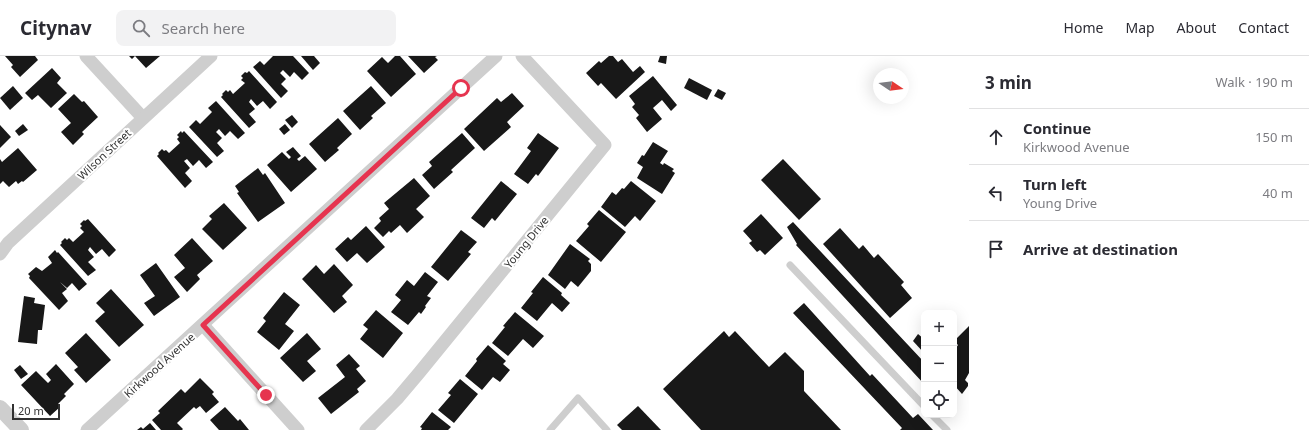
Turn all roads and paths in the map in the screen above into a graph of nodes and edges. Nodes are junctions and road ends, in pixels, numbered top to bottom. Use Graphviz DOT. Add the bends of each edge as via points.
graph roads {
  1 [pos="86,56"];
  2 [pos="211,56"];
  3 [pos="496,56"];
  4 [pos="522,56"];
  5 [pos="143,118"];
  6 [pos="4,239"];
  7 [pos="0,254"];
  8 [pos="790,265"];
  9 [pos="203,325"];
  10 [pos="921,403"];
  11 [pos="0,408"];
  12 [pos="935,418"];
  13 [pos="22,430"];
  14 [pos="87,430"];
  15 [pos="298,430"];
  16 [pos="366,430"];
  17 [pos="550,430"];
  18 [pos="608,430"];
  19 [pos="947,430"];
  1 -- 5 [label="street"];
  2 -- 5 [label="street, Wilson Street"];
  3 -- 9 [label="street, Kirkwood Avenue"];
  4 -- 16 [label="street, Young Drive" via="605,144 419,374"];
  5 -- 6 [label="street, Wilson Street"];
  6 -- 7 [label="street, Wilson Street"];
  8 -- 10 [label="lane"];
  9 -- 14 [label="street, Kirkwood Avenue"];
  9 -- 15 [label="street"];
  11 -- 13 [label="street"];
  12 -- 19 [label="lane"];
  17 -- 18 [label="lane" via="578,398"];
}
